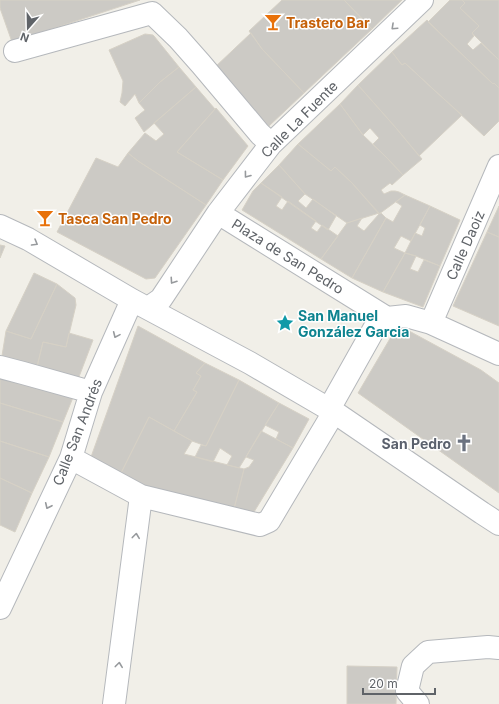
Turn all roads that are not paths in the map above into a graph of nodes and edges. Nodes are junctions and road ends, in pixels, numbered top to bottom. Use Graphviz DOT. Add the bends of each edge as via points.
graph roads {
  1 [pos="422,0"];
  2 [pos="15,51"];
  3 [pos="271,144"];
  4 [pos="499,166"];
  5 [pos="218,213"];
  6 [pos="0,226"];
  7 [pos="140,304"];
  8 [pos="387,318"];
  9 [pos="431,323"];
  10 [pos="499,354"];
  11 [pos="0,367"];
  12 [pos="91,392"];
  13 [pos="332,411"];
  14 [pos="71,458"];
  15 [pos="141,496"];
  16 [pos="499,524"];
  17 [pos="0,608"];
  18 [pos="499,648"];
  19 [pos="114,704"];
  20 [pos="418,704"];
  1 -- 3 [label="street, Calle La Fuente, one-way"];
  2 -- 3 [label="street" via="152,13 178,38"];
  3 -- 5 [label="street, Calle La Fuente, one-way"];
  4 -- 9 [label="street, Calle Daoiz"];
  5 -- 7 [label="street, Calle La Fuente, one-way" via="161,299"];
  5 -- 8 [label="street, Plaza de San Pedro"];
  6 -- 7 [label="street, one-way" via="28,239"];
  7 -- 12 [label="street, Calle San Andrés, one-way"];
  7 -- 13 [label="street" via="250,363"];
  8 -- 9 [label="street" via="406,316"];
  8 -- 13 [label="street" via="374,329"];
  9 -- 10 [label="street"];
  11 -- 12 [label="street"];
  12 -- 14 [label="street, Calle San Andrés"];
  13 -- 15 [label="street" via="269,521 260,525"];
  13 -- 16 [label="street"];
  14 -- 15 [label="street"];
  14 -- 17 [label="street, Calle San Andrés, one-way"];
  19 -- 15 [label="street, one-way"];
  18 -- 20 [label="street" via="428,652 413,666 408,691"];
}
